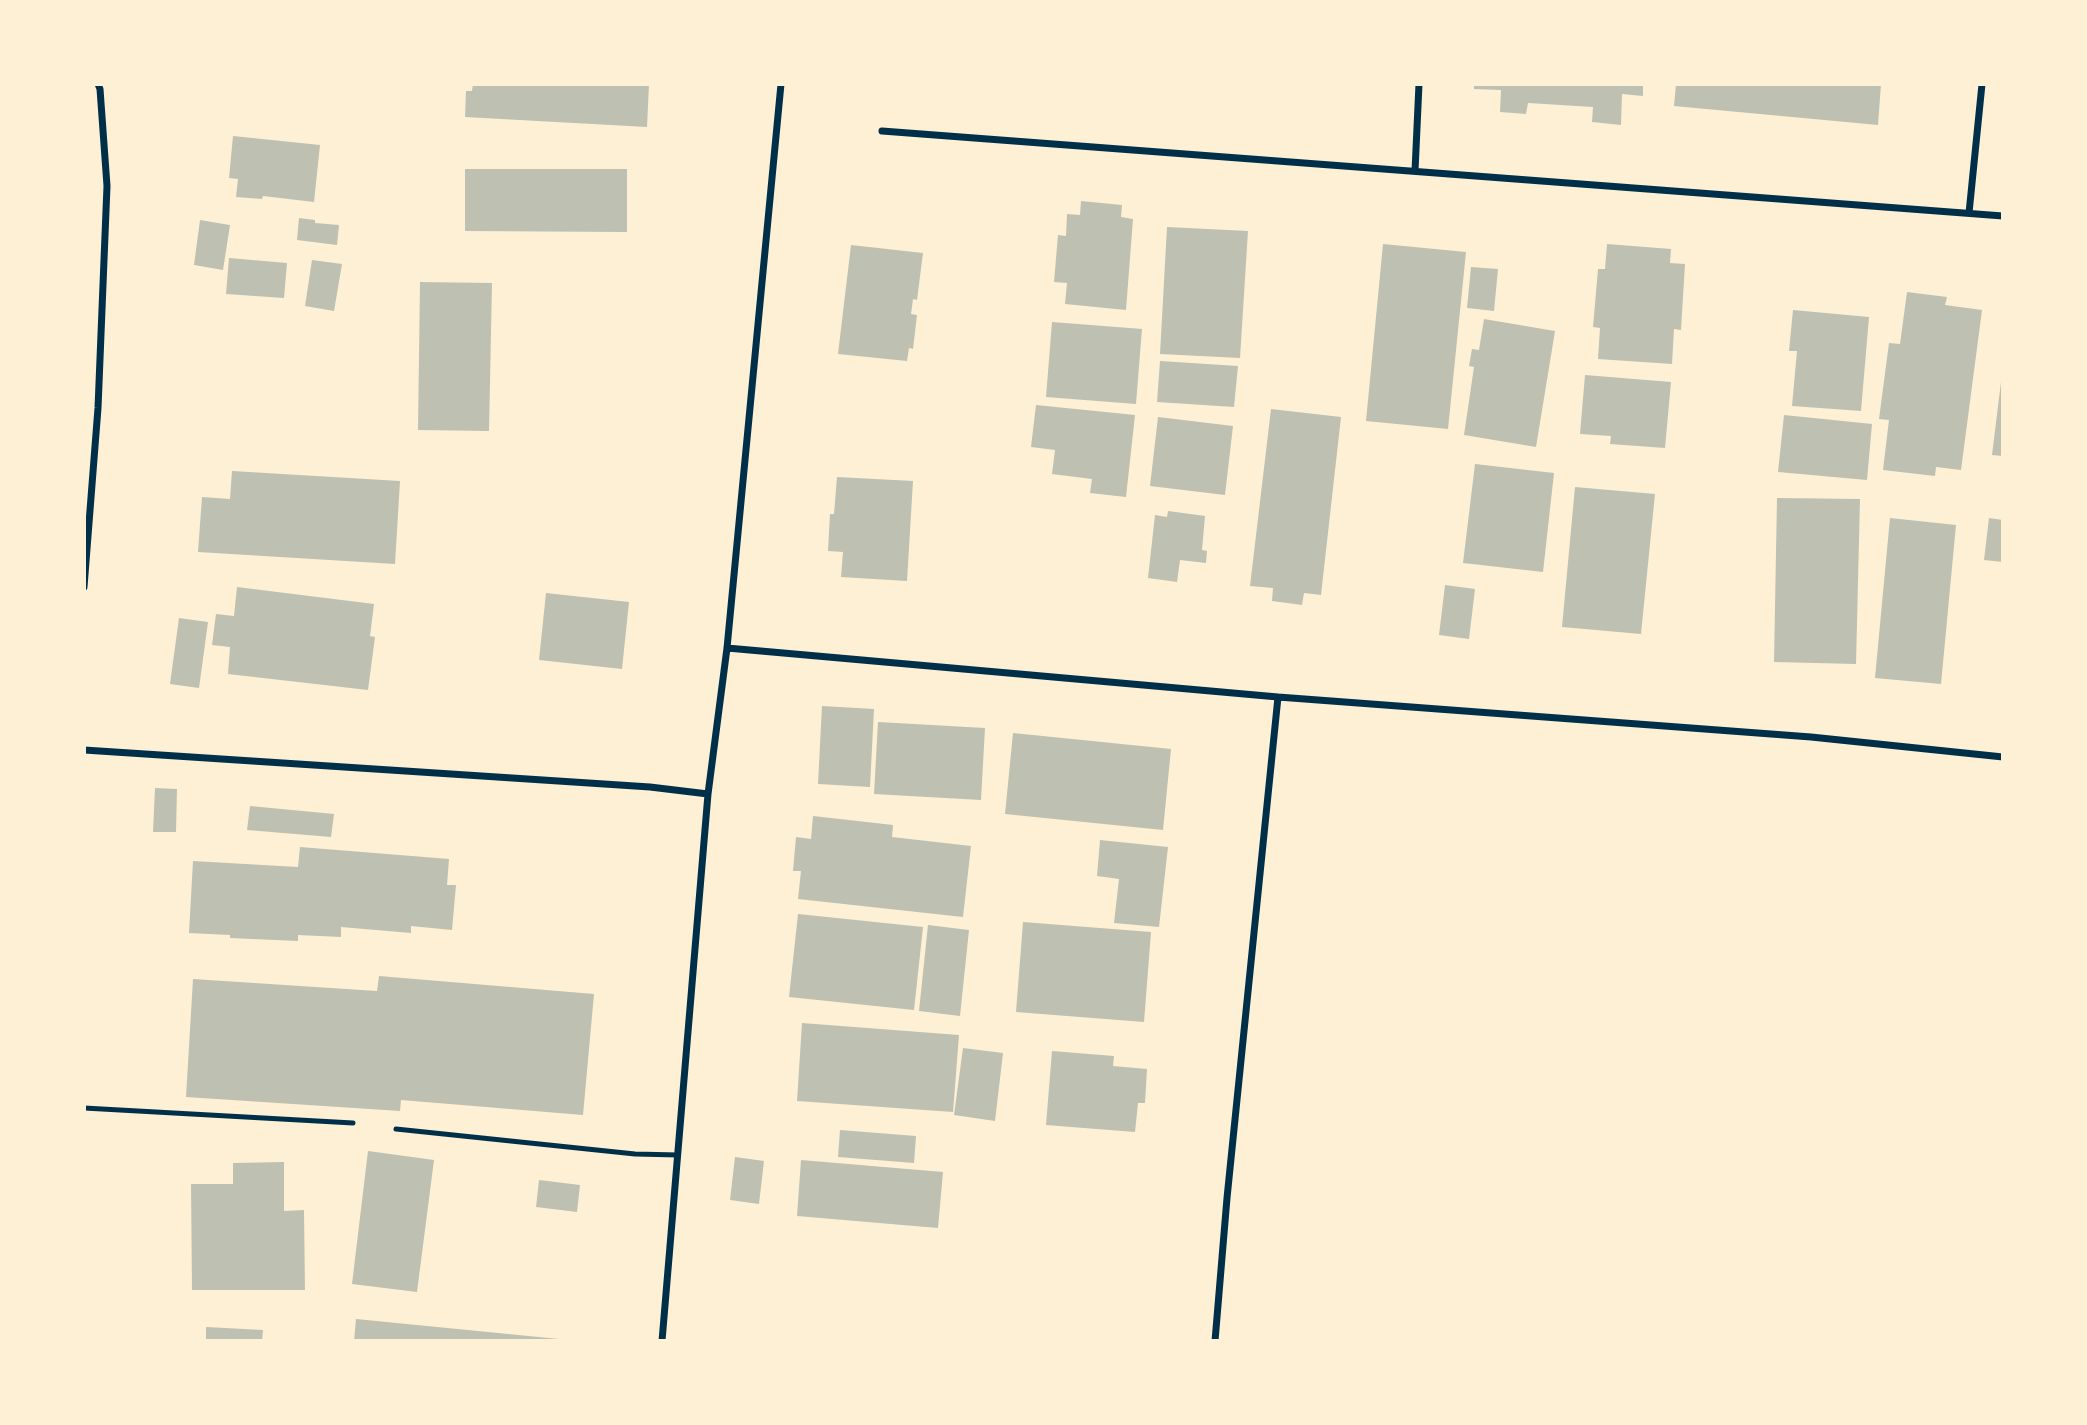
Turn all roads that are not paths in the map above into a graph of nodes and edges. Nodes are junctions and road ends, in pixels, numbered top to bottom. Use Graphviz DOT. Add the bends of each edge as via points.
graph roads {
  1 [pos="98,84"];
  2 [pos="781,84"];
  3 [pos="1419,84"];
  4 [pos="1982,84"];
  5 [pos="882,131"];
  6 [pos="1415,171"];
  7 [pos="1969,213"];
  8 [pos="2003,216"];
  9 [pos="84,582"];
  10 [pos="84,587"];
  11 [pos="727,648"];
  12 [pos="1278,697"];
  13 [pos="84,750"];
  14 [pos="2003,757"];
  15 [pos="708,794"];
  16 [pos="84,1108"];
  17 [pos="353,1123"];
  18 [pos="396,1129"];
  19 [pos="678,1155"];
  20 [pos="662,1341"];
  21 [pos="1215,1341"];
  1 -- 9 [label="street" via="107,186 98,408"];
  2 -- 11 [label="street"];
  3 -- 6 [label="street"];
  4 -- 7 [label="street"];
  5 -- 6 [label="street"];
  6 -- 7 [label="street"];
  7 -- 8 [label="street"];
  9 -- 10 [label="street"];
  11 -- 12 [label="street"];
  11 -- 15 [label="street"];
  12 -- 14 [label="street" via="1811,737"];
  12 -- 21 [label="street"];
  13 -- 15 [label="street"];
  15 -- 19 [label="street"];
  16 -- 17 [label="lane"];
  18 -- 19 [label="lane"];
  19 -- 20 [label="street"];
}
